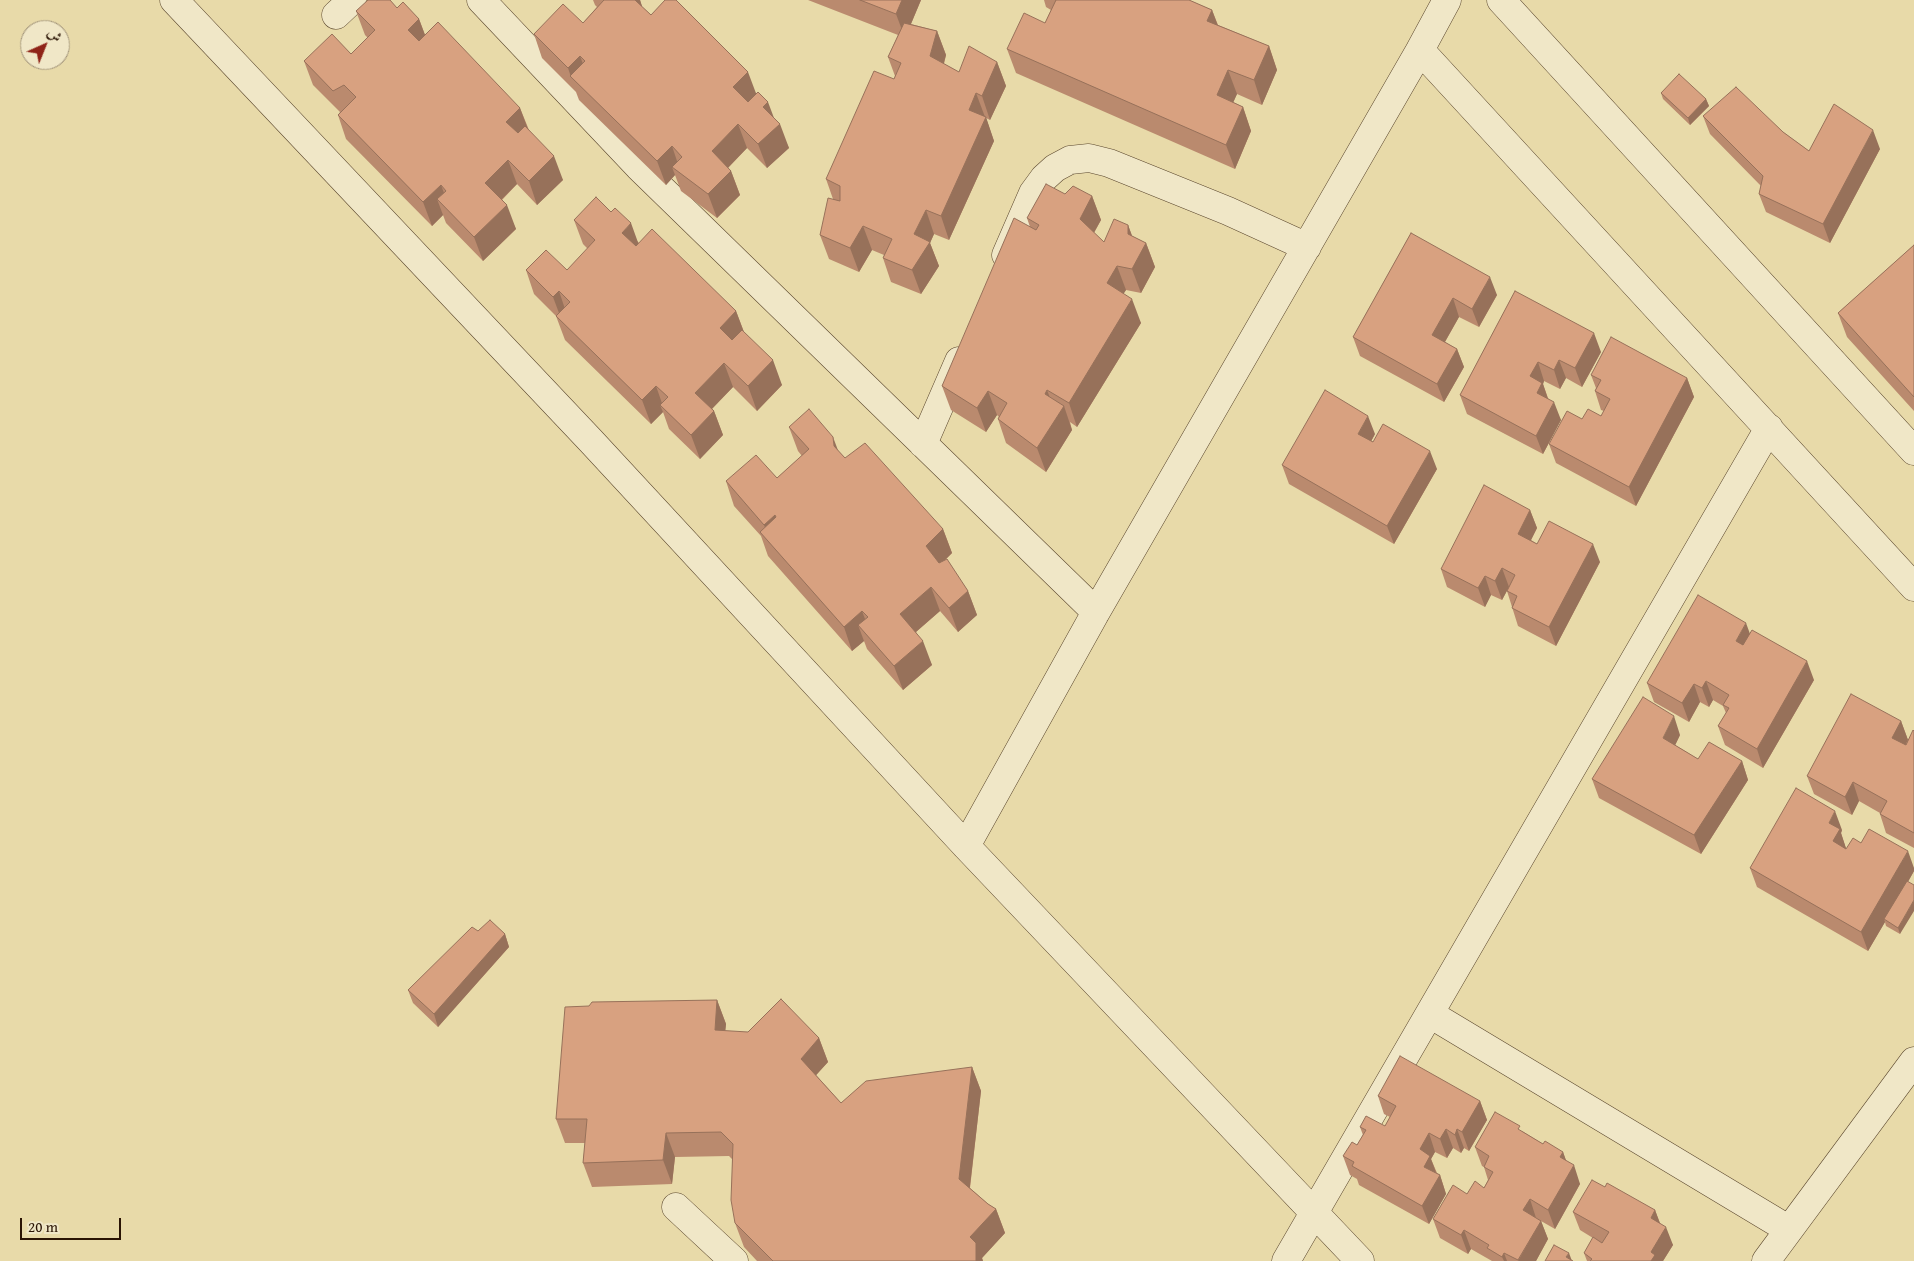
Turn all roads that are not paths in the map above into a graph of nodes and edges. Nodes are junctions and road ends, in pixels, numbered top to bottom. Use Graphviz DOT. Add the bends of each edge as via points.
graph roads {
  1 [pos="174,0"];
  2 [pos="481,0"];
  3 [pos="1447,0"];
  4 [pos="1501,0"];
  5 [pos="1420,50"];
  6 [pos="1307,247"];
  7 [pos="998,274"];
  8 [pos="970,337"];
  9 [pos="1769,428"];
  10 [pos="923,444"];
  11 [pos="1914,451"];
  12 [pos="1914,587"];
  13 [pos="1096,612"];
  14 [pos="966,846"];
  15 [pos="1430,1014"];
  16 [pos="1914,1061"];
  17 [pos="676,1207"];
  18 [pos="1313,1213"];
  19 [pos="1788,1229"];
  20 [pos="734,1261"];
  21 [pos="1286,1261"];
  22 [pos="1360,1261"];
  23 [pos="1766,1261"];
  1 -- 14 [label="street" via="584,434"];
  2 -- 10 [label="street" via="640,167"];
  3 -- 5 [label="street"];
  4 -- 11 [label="street"];
  5 -- 6 [label="street"];
  5 -- 9 [label="street"];
  6 -- 7 [label="street" via="1109,163 1089,158 1070,160 1044,178 1033,194"];
  6 -- 13 [label="street"];
  8 -- 10 [label="street"];
  9 -- 12 [label="street"];
  9 -- 15 [label="street"];
  10 -- 13 [label="street"];
  13 -- 14 [label="street"];
  14 -- 18 [label="street"];
  15 -- 18 [label="street"];
  15 -- 19 [label="street"];
  16 -- 19 [label="street"];
  17 -- 20 [label="street"];
  18 -- 21 [label="street"];
  18 -- 22 [label="street"];
  19 -- 23 [label="street"];
}
